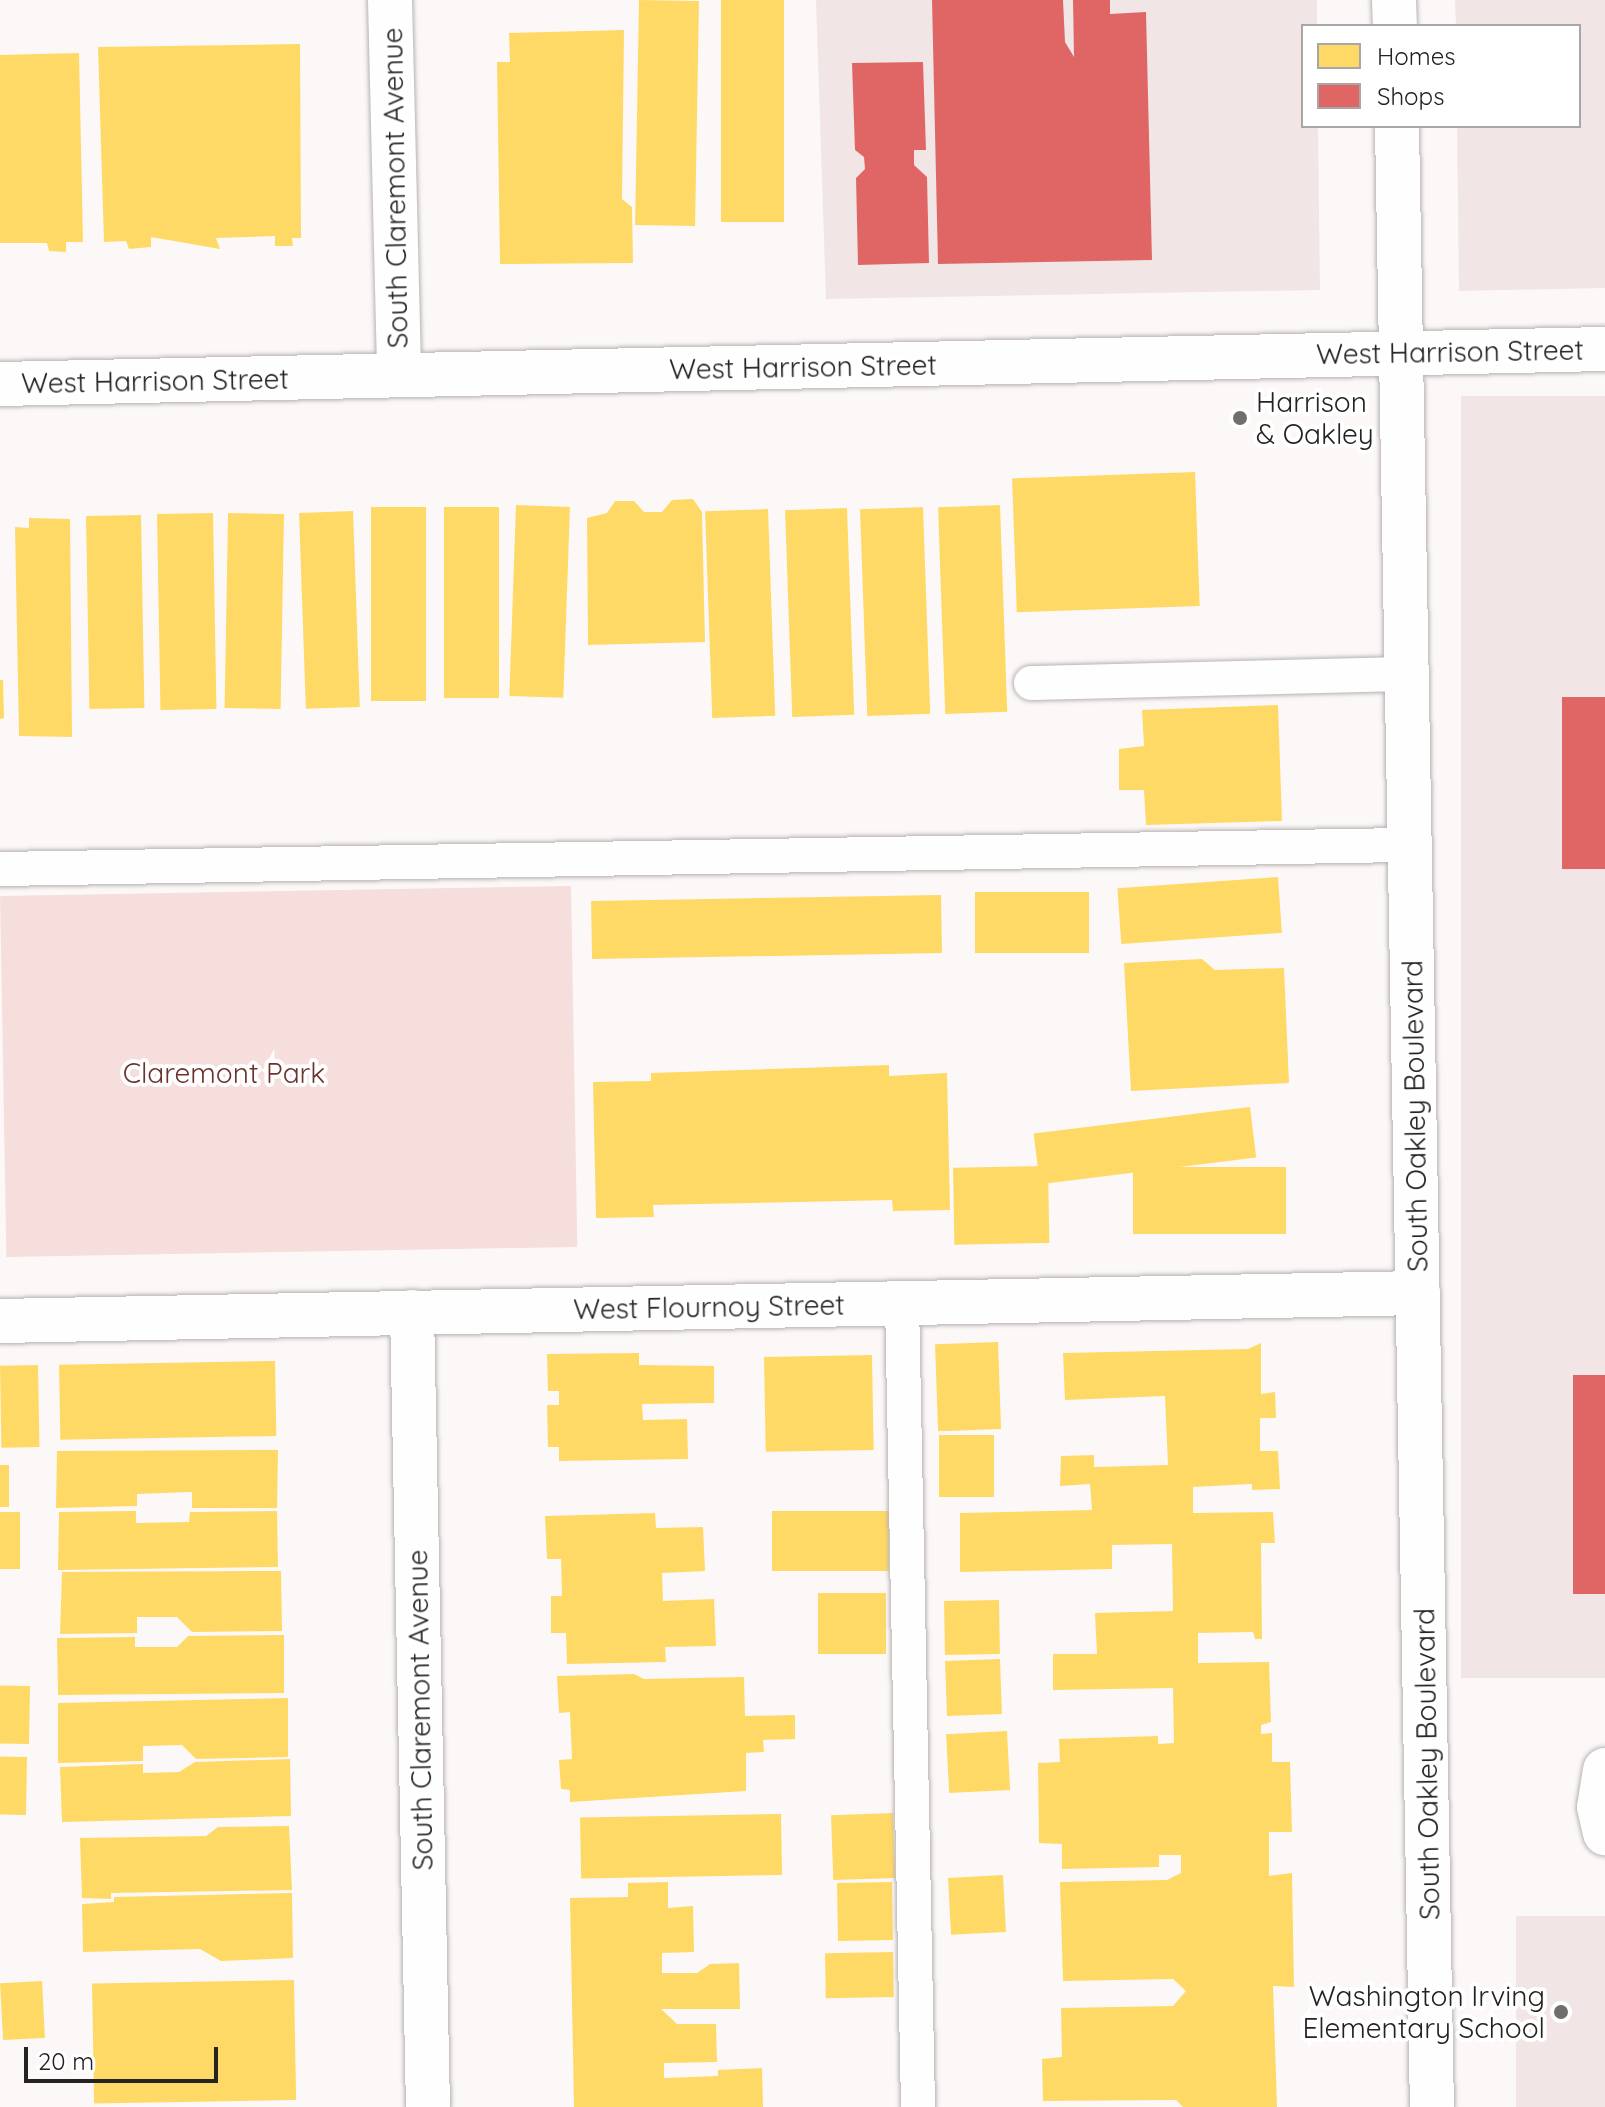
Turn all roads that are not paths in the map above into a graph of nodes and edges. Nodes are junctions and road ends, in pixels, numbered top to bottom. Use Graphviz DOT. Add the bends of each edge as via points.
graph roads {
  1 [pos="390,0"];
  2 [pos="1394,0"];
  3 [pos="1395,24"];
  4 [pos="1397,128"];
  5 [pos="1605,349"];
  6 [pos="1401,354"];
  7 [pos="399,375"];
  8 [pos="0,384"];
  9 [pos="1407,674"];
  10 [pos="1031,683"];
  11 [pos="1410,845"];
  12 [pos="0,869"];
  13 [pos="1418,1293"];
  14 [pos="902,1302"];
  15 [pos="412,1312"];
  16 [pos="0,1321"];
  17 [pos="1605,1770"];
  18 [pos="1605,1833"];
  19 [pos="428,2107"];
  20 [pos="918,2107"];
  21 [pos="1432,2107"];
  1 -- 7 [label="street, South Claremont Avenue"];
  2 -- 3 [label="street"];
  4 -- 6 [label="street, South Oakley Boulevard"];
  5 -- 6 [label="street, West Harrison Street"];
  6 -- 7 [label="street, West Harrison Street"];
  6 -- 9 [label="street, South Oakley Boulevard"];
  7 -- 8 [label="street, West Harrison Street"];
  9 -- 10 [label="lane"];
  9 -- 11 [label="street, South Oakley Boulevard"];
  11 -- 12 [label="lane"];
  11 -- 13 [label="street, South Oakley Boulevard"];
  13 -- 14 [label="street, West Flournoy Street"];
  13 -- 21 [label="street, South Oakley Boulevard"];
  14 -- 15 [label="street, West Flournoy Street"];
  14 -- 20 [label="lane"];
  15 -- 16 [label="street, West Flournoy Street"];
  15 -- 19 [label="street, South Claremont Avenue"];
  17 -- 18 [label="street" via="1599,1807"];
}
